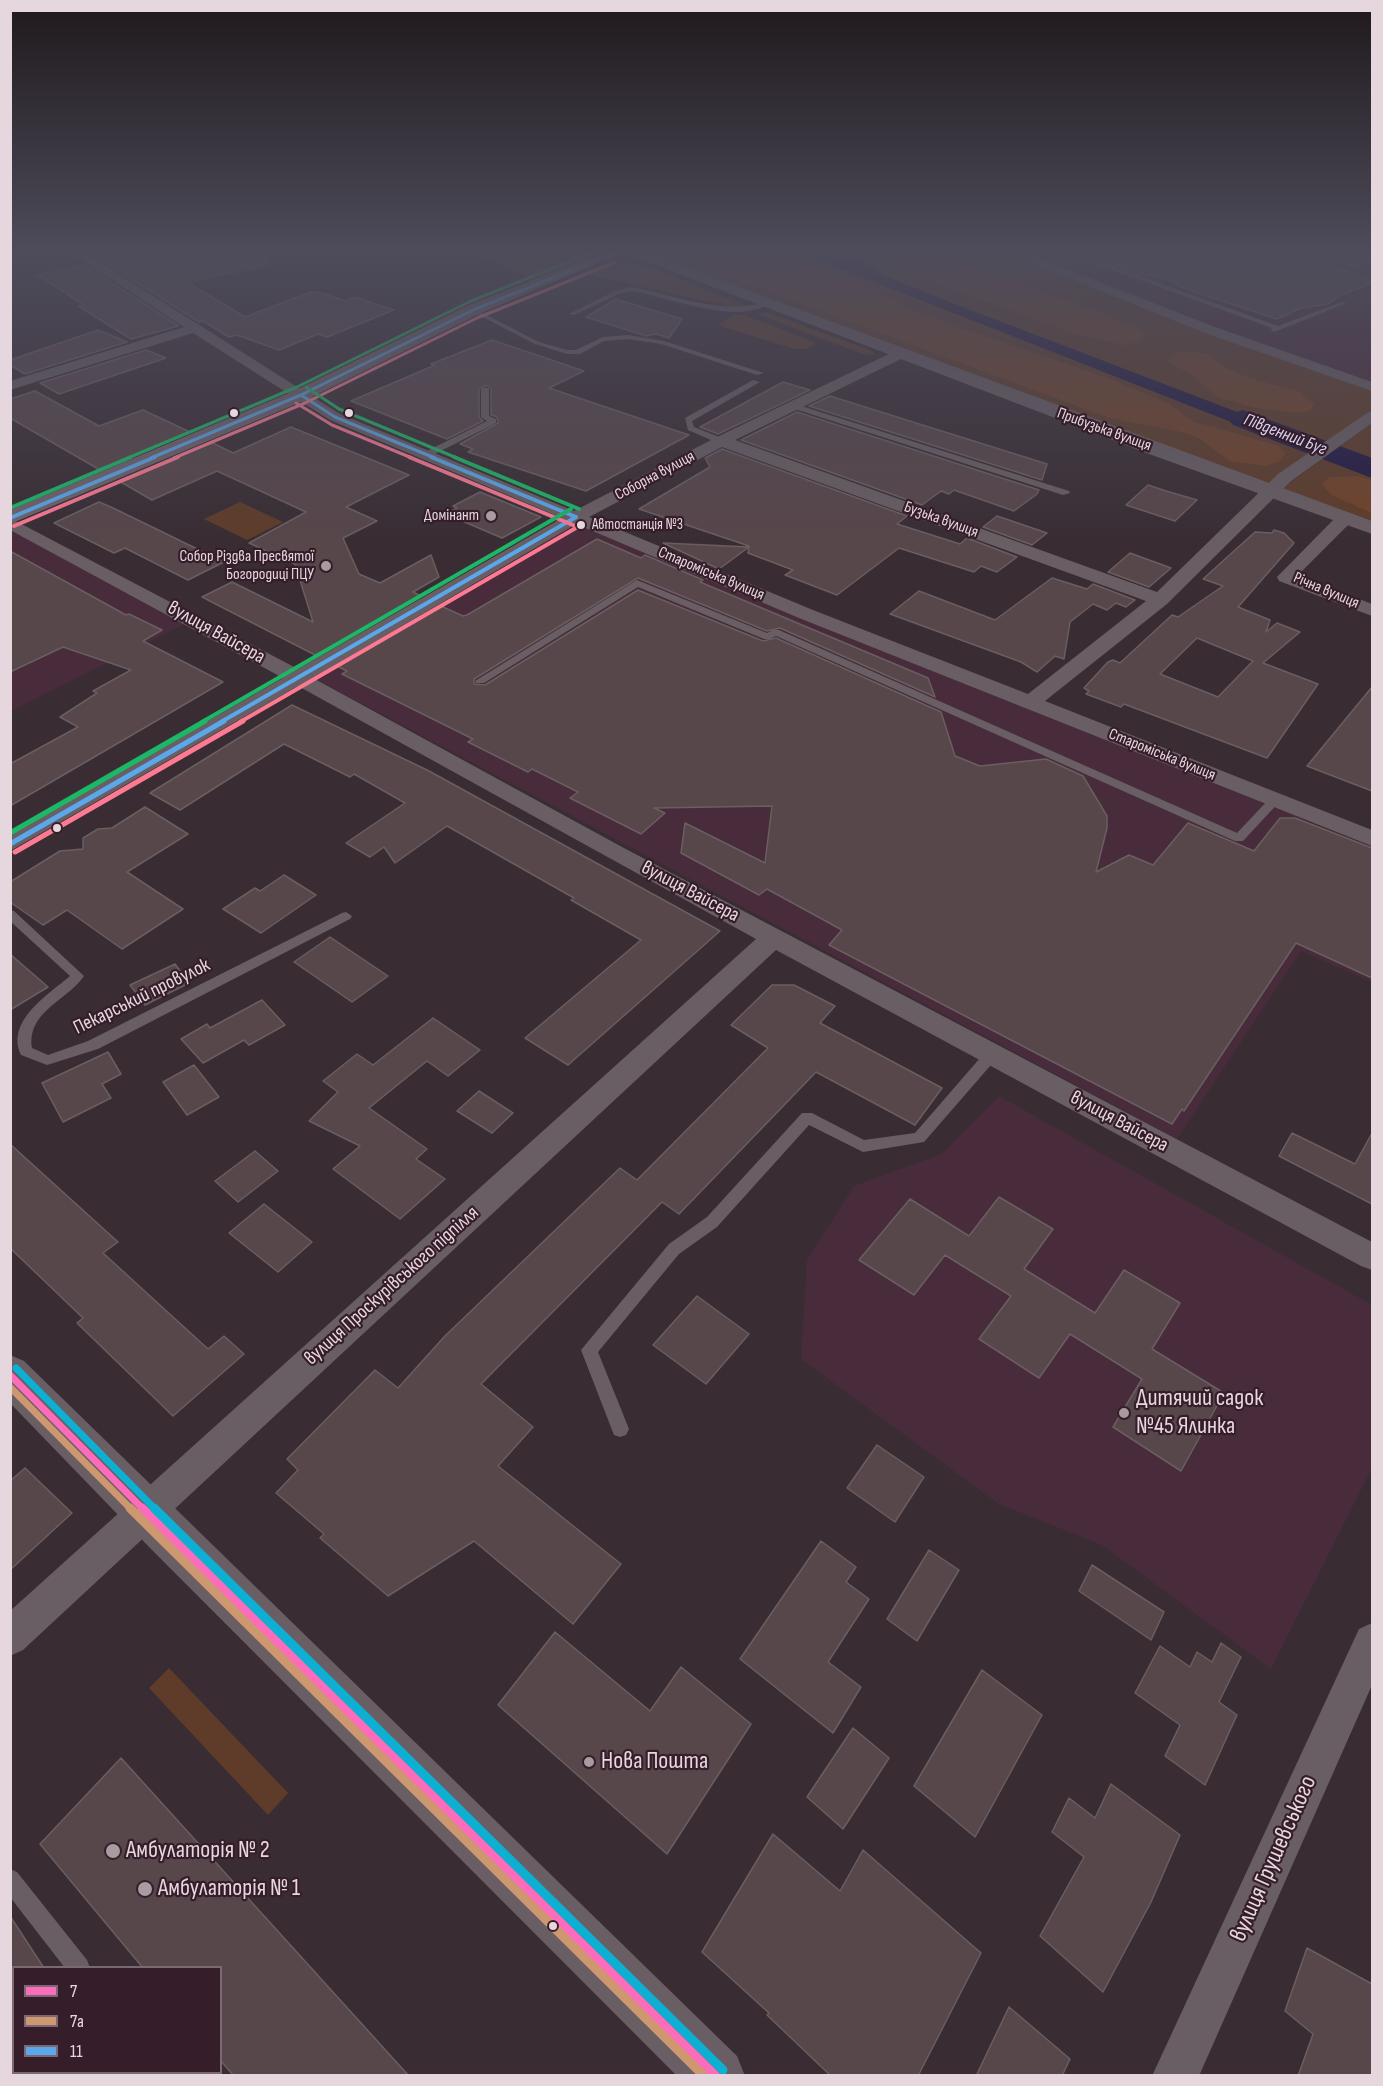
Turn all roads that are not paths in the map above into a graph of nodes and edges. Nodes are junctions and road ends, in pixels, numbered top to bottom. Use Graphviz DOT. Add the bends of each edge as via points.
graph roads {
  1 [pos="121,351"];
  2 [pos="232,351"];
  3 [pos="389,351"];
  4 [pos="692,351"];
  5 [pos="893,351"];
  6 [pos="1271,351"];
  7 [pos="900,354"];
  8 [pos="760,373"];
  9 [pos="756,382"];
  10 [pos="10,386"];
  11 [pos="1372,387"];
  12 [pos="484,389"];
  13 [pos="301,395"];
  14 [pos="795,406"];
  15 [pos="1372,416"];
  16 [pos="721,441"];
  17 [pos="426,454"];
  18 [pos="1270,490"];
  19 [pos="1066,493"];
  20 [pos="576,517"];
  21 [pos="1346,517"];
  22 [pos="10,521"];
  23 [pos="1372,528"];
  24 [pos="1160,600"];
  25 [pos="1372,610"];
  26 [pos="296,677"];
  27 [pos="480,681"];
  28 [pos="1030,703"];
  29 [pos="1275,800"];
  30 [pos="1372,838"];
  31 [pos="10,844"];
  32 [pos="10,914"];
  33 [pos="346,915"];
  34 [pos="774,937"];
  35 [pos="992,1054"];
  36 [pos="1372,1257"];
  37 [pos="10,1374"];
  38 [pos="620,1429"];
  39 [pos="145,1511"];
  40 [pos="10,1637"];
  41 [pos="1372,1642"];
  42 [pos="10,1879"];
  43 [pos="77,1966"];
  44 [pos="717,2076"];
  45 [pos="1175,2076"];
  1 -- 10 [label="street"];
  2 -- 13 [label="street, Староміська вулиця"];
  3 -- 13 [label="main road"];
  4 -- 8 [label="lane"];
  5 -- 7 [label="street, Прибузька вулиця"];
  6 -- 11 [label="street"];
  7 -- 14 [label="street, Соборна вулиця"];
  7 -- 18 [label="street, Прибузька вулиця"];
  9 -- 16 [label="lane" via="688,420 691,428"];
  12 -- 17 [label="lane" via="485,417 493,421"];
  13 -- 17 [label="street, Староміська вулиця" via="335,417"];
  13 -- 22 [label="main road"];
  14 -- 16 [label="street, Соборна вулиця"];
  14 -- 19 [label="lane"];
  15 -- 18 [label="street"];
  16 -- 20 [label="street, Соборна вулиця"];
  16 -- 24 [label="street, Бузька вулиця"];
  17 -- 20 [label="street, Староміська вулиця"];
  18 -- 21 [label="street, Прибузька вулиця"];
  18 -- 24 [label="street"];
  20 -- 26 [label="street, Соборна вулиця"];
  20 -- 28 [label="street, Староміська вулиця"];
  21 -- 23 [label="street, Прибузька вулиця"];
  21 -- 25 [label="street, Річна вулиця" via="1286,577"];
  22 -- 26 [label="street, вулиця Вайсера"];
  24 -- 28 [label="street"];
  26 -- 31 [label="street, Соборна вулиця"];
  26 -- 34 [label="street, вулиця Вайсера"];
  27 -- 29 [label="lane" via="637,583 766,637 776,632 1239,838"];
  28 -- 29 [label="street, Староміська вулиця"];
  29 -- 30 [label="street, Староміська вулиця"];
  32 -- 33 [label="lane, Пекарський провулок" via="78,976 29,1019 22,1038 26,1051 47,1060 93,1045"];
  34 -- 35 [label="street, вулиця Вайсера"];
  34 -- 39 [label="street, вулиця Проскурівського підпілля"];
  35 -- 36 [label="street, вулиця Вайсера"];
  35 -- 38 [label="lane" via="919,1138 863,1146 807,1117 712,1222 674,1249 589,1350"];
  37 -- 39 [label="street"];
  39 -- 40 [label="street, вулиця Проскурівського підпілля"];
  39 -- 44 [label="street"];
  41 -- 45 [label="street, вулиця Грушевського"];
  42 -- 43 [label="lane"];
}
